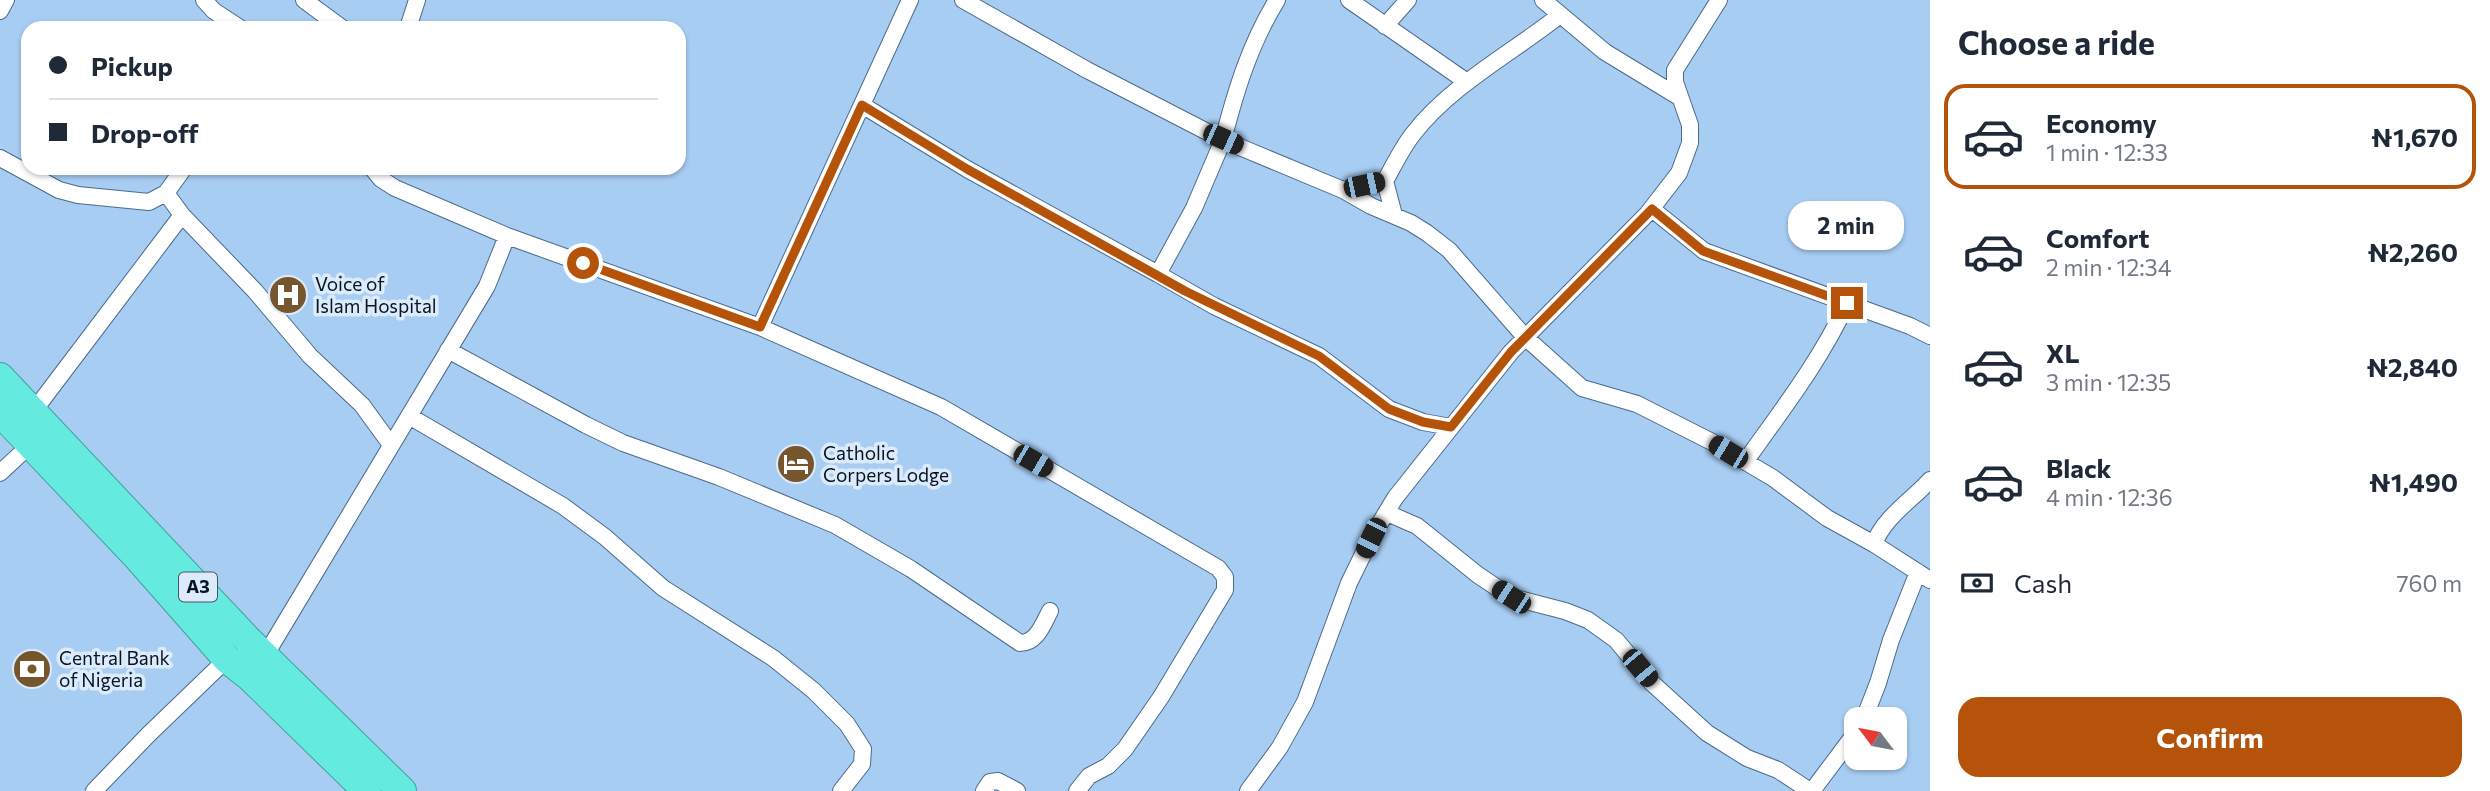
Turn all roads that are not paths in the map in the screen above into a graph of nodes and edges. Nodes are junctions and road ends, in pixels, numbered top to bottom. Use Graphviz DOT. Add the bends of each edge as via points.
graph roads {
  1 [pos="6,0"];
  2 [pos="204,0"];
  3 [pos="304,0"];
  4 [pos="417,0"];
  5 [pos="910,0"];
  6 [pos="963,0"];
  7 [pos="1277,0"];
  8 [pos="1349,0"];
  9 [pos="1408,0"];
  10 [pos="1543,0"];
  11 [pos="1719,0"];
  12 [pos="0,11"];
  13 [pos="1560,15"];
  14 [pos="229,21"];
  15 [pos="332,21"];
  16 [pos="410,21"];
  17 [pos="1385,26"];
  18 [pos="1467,82"];
  19 [pos="1679,97"];
  20 [pos="862,105"];
  21 [pos="1223,139"];
  22 [pos="0,158"];
  23 [pos="21,169"];
  24 [pos="31,175"];
  25 [pos="179,175"];
  26 [pos="378,175"];
  27 [pos="1385,181"];
  28 [pos="1343,190"];
  29 [pos="166,193"];
  30 [pos="1652,209"];
  31 [pos="182,215"];
  32 [pos="1394,215"];
  33 [pos="507,236"];
  34 [pos="1157,274"];
  35 [pos="1847,303"];
  36 [pos="760,327"];
  37 [pos="1930,335"];
  38 [pos="1525,337"];
  39 [pos="449,350"];
  40 [pos="0,377"];
  41 [pos="0,412"];
  42 [pos="33,412"];
  43 [pos="409,416"];
  44 [pos="1451,427"];
  45 [pos="30,444"];
  46 [pos="391,445"];
  47 [pos="1745,462"];
  48 [pos="0,473"];
  49 [pos="1930,480"];
  50 [pos="1387,513"];
  51 [pos="1874,544"];
  52 [pos="1924,576"];
  53 [pos="1050,611"];
  54 [pos="255,658"];
  55 [pos="227,659"];
  56 [pos="1869,707"];
  57 [pos="1844,748"];
  58 [pos="94,791"];
  59 [pos="367,791"];
  60 [pos="402,791"];
  61 [pos="841,791"];
  62 [pos="984,791"];
  63 [pos="1017,791"];
  64 [pos="1077,791"];
  65 [pos="1248,791"];
  66 [pos="1811,791"];
  1 -- 12 [label="street"];
  2 -- 14 [label="street"];
  3 -- 15 [label="street"];
  4 -- 16 [label="street"];
  5 -- 20 [label="street"];
  6 -- 21 [label="street"];
  7 -- 21 [label="street" via="1248,57"];
  8 -- 17 [label="street"];
  9 -- 17 [label="street"];
  10 -- 13 [label="street"];
  11 -- 19 [label="street" via="1675,70"];
  13 -- 18 [label="street"];
  13 -- 19 [label="street" via="1605,52"];
  17 -- 18 [label="street"];
  18 -- 27 [label="street" via="1414,132"];
  19 -- 30 [label="street" via="1690,125 1690,144 1679,173"];
  20 -- 34 [label="street"];
  20 -- 36 [label="street"];
  21 -- 28 [label="street"];
  21 -- 34 [label="street" via="1194,208"];
  22 -- 23 [label="street"];
  24 -- 29 [label="street" via="78,195 149,202"];
  25 -- 29 [label="street"];
  26 -- 33 [label="street" via="395,188"];
  27 -- 28 [label="street"];
  27 -- 32 [label="street"];
  28 -- 32 [label="street"];
  29 -- 31 [label="street"];
  30 -- 35 [label="street" via="1703,251"];
  30 -- 38 [label="street"];
  31 -- 42 [label="street"];
  31 -- 46 [label="street" via="310,356 362,405"];
  32 -- 38 [label="street" via="1449,250"];
  33 -- 36 [label="street"];
  33 -- 39 [label="street" via="487,286"];
  34 -- 44 [label="street" via="1319,356 1389,409"];
  35 -- 37 [label="street"];
  35 -- 47 [label="street" via="1804,379"];
  36 -- 64 [label="street" via="941,407 1218,568 1225,577 1219,602 1161,697 1125,749"];
  38 -- 44 [label="street"];
  38 -- 47 [label="street" via="1582,388 1637,404"];
  39 -- 43 [label="street"];
  39 -- 53 [label="street" via="623,443 835,525 911,569 1020,643 1036,636"];
  40 -- 42 [label="highway, A3"];
  41 -- 45 [label="highway, A3"];
  42 -- 54 [label="highway, A3"];
  43 -- 46 [label="street"];
  43 -- 61 [label="street" via="562,506 663,588 773,658 814,691 847,724 863,749 862,764"];
  44 -- 50 [label="street"];
  45 -- 48 [label="street"];
  45 -- 55 [label="highway, A3"];
  46 -- 54 [label="street"];
  47 -- 51 [label="street"];
  49 -- 51 [label="street" via="1896,512"];
  50 -- 65 [label="street" via="1349,583 1305,702"];
  50 -- 66 [label="street" via="1417,526 1511,597 1588,620 1616,640 1652,683 1707,733"];
  51 -- 52 [label="street"];
  52 -- 56 [label="street" via="1891,640"];
  54 -- 55 [label="highway, A3"];
  54 -- 59 [label="highway, A3"];
  54 -- 60 [label="highway, A3"];
  55 -- 58 [label="street"];
  57 -- 66 [label="street"];
  62 -- 63 [label="street" via="990,782 998,781"];
}
